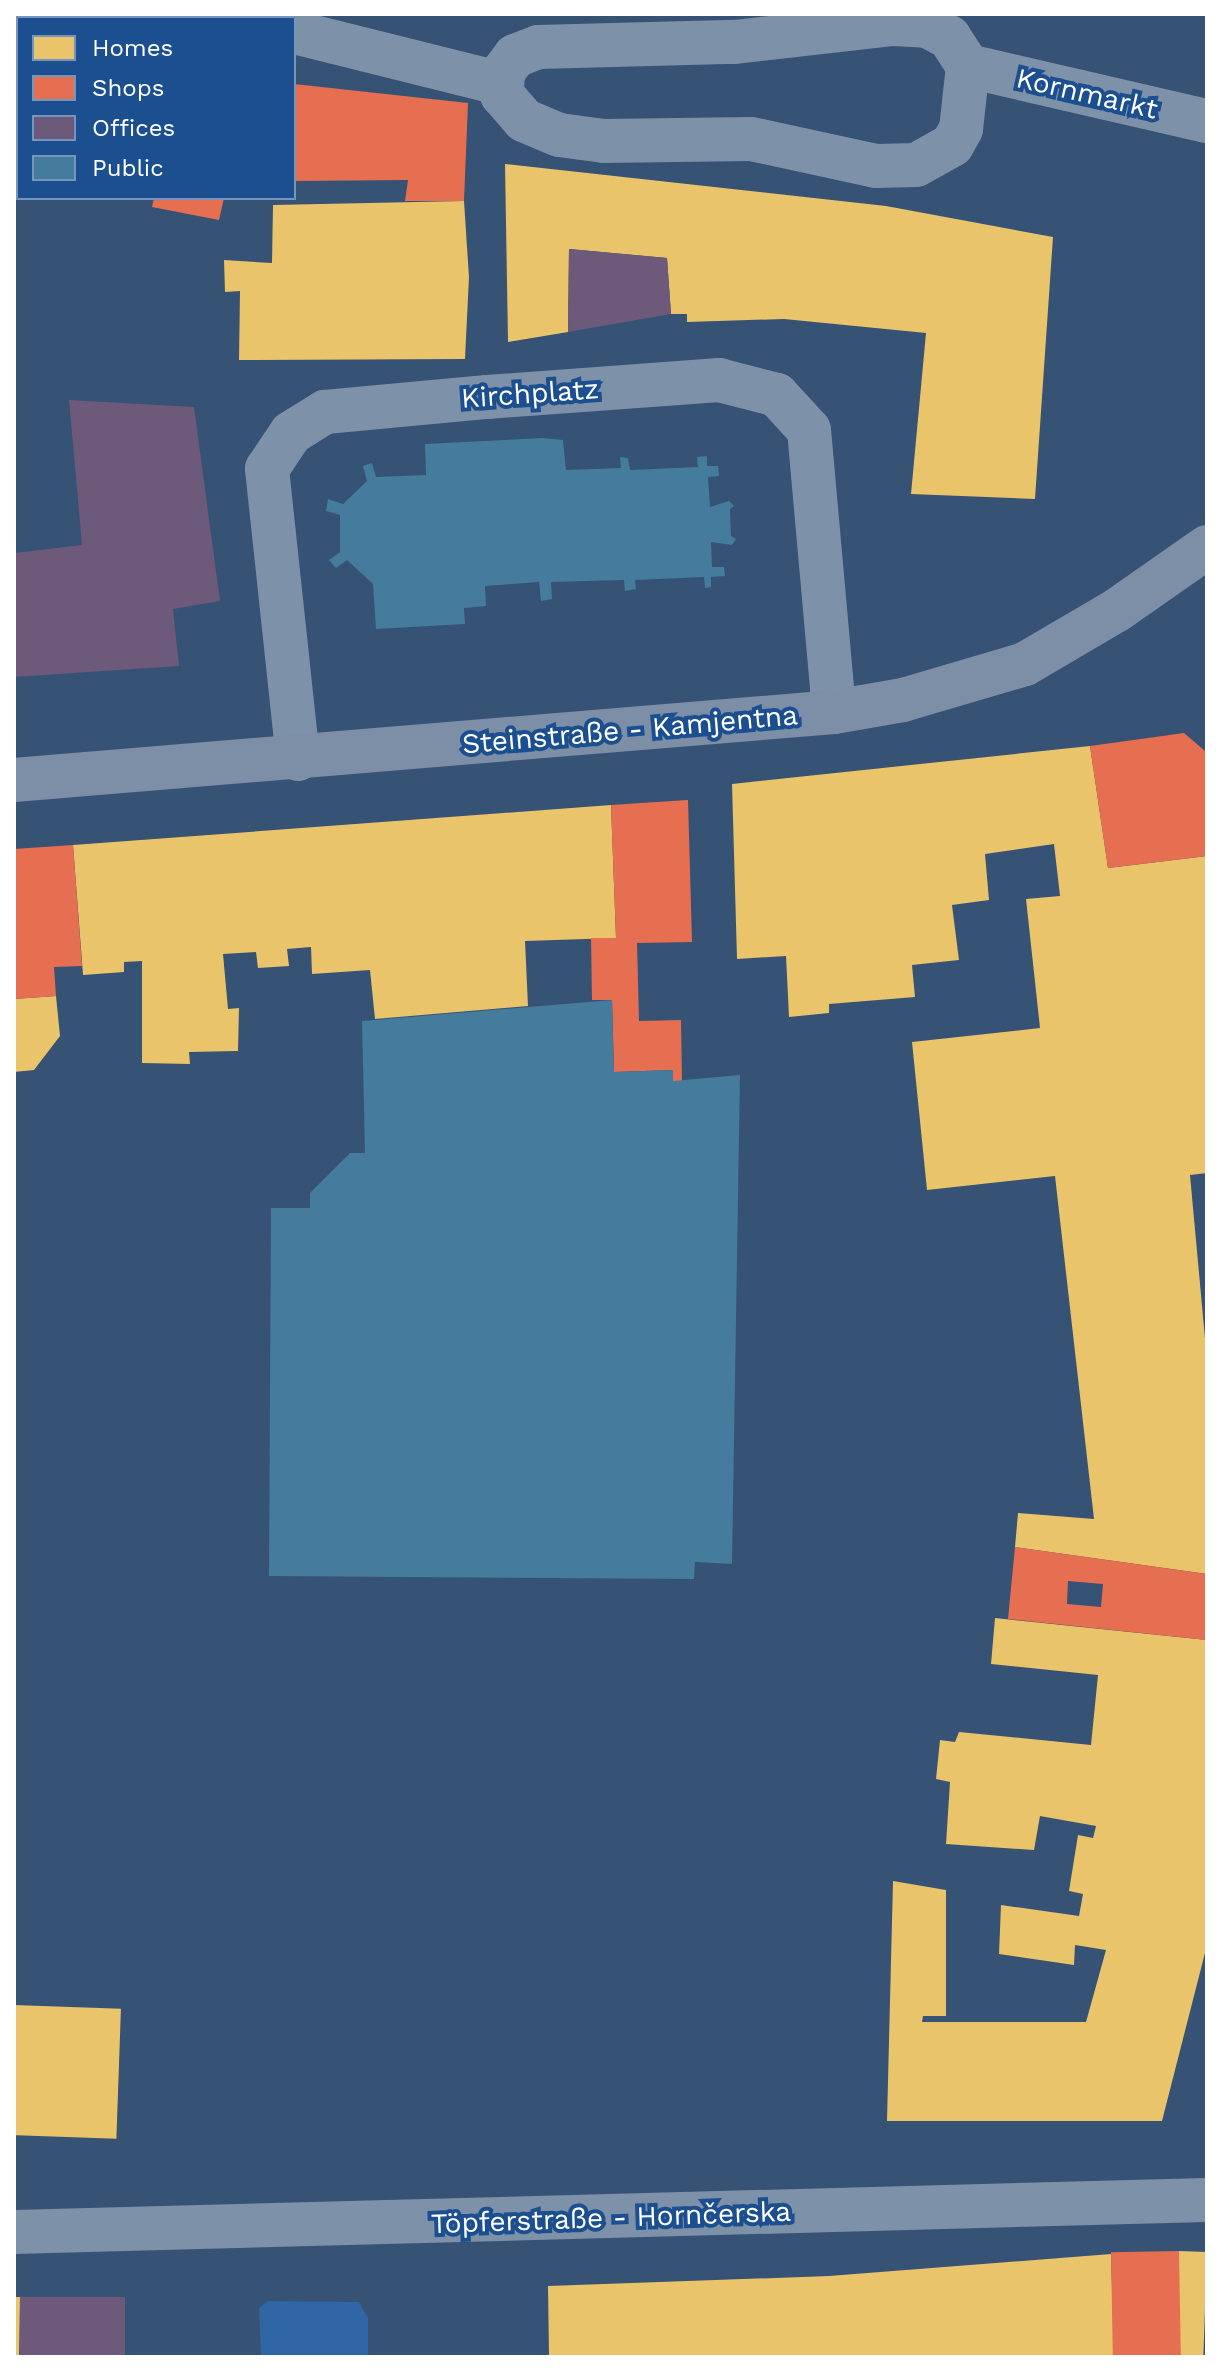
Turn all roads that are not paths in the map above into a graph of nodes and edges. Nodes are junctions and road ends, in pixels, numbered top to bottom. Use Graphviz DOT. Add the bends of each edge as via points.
graph roads {
  1 [pos="296,32"];
  2 [pos="968,66"];
  3 [pos="502,84"];
  4 [pos="1207,121"];
  5 [pos="1207,547"];
  6 [pos="834,712"];
  7 [pos="298,759"];
  8 [pos="14,780"];
  9 [pos="1207,2200"];
  10 [pos="14,2232"];
  1 -- 3 [label="street"];
  2 -- 3 [label="street" via="949,37 927,26 893,24 735,42 538,47 515,56 503,72"];
  2 -- 3 [label="street" via="961,129 952,145 916,165 876,166 751,139 604,141 559,135 511,109"];
  2 -- 4 [label="street, Kornmarkt"];
  5 -- 6 [label="main road, Steinstraße - Kamjentna" via="1117,610 1025,664 903,700"];
  6 -- 7 [label="main road, Steinstraße - Kamjentna"];
  6 -- 7 [label="street, Kirchplatz" via="809,430 777,395 719,380 325,412 291,433 267,469"];
  7 -- 8 [label="main road, Steinstraße - Kamjentna"];
  9 -- 10 [label="street, Töpferstraße - Hornčerska"];
}
